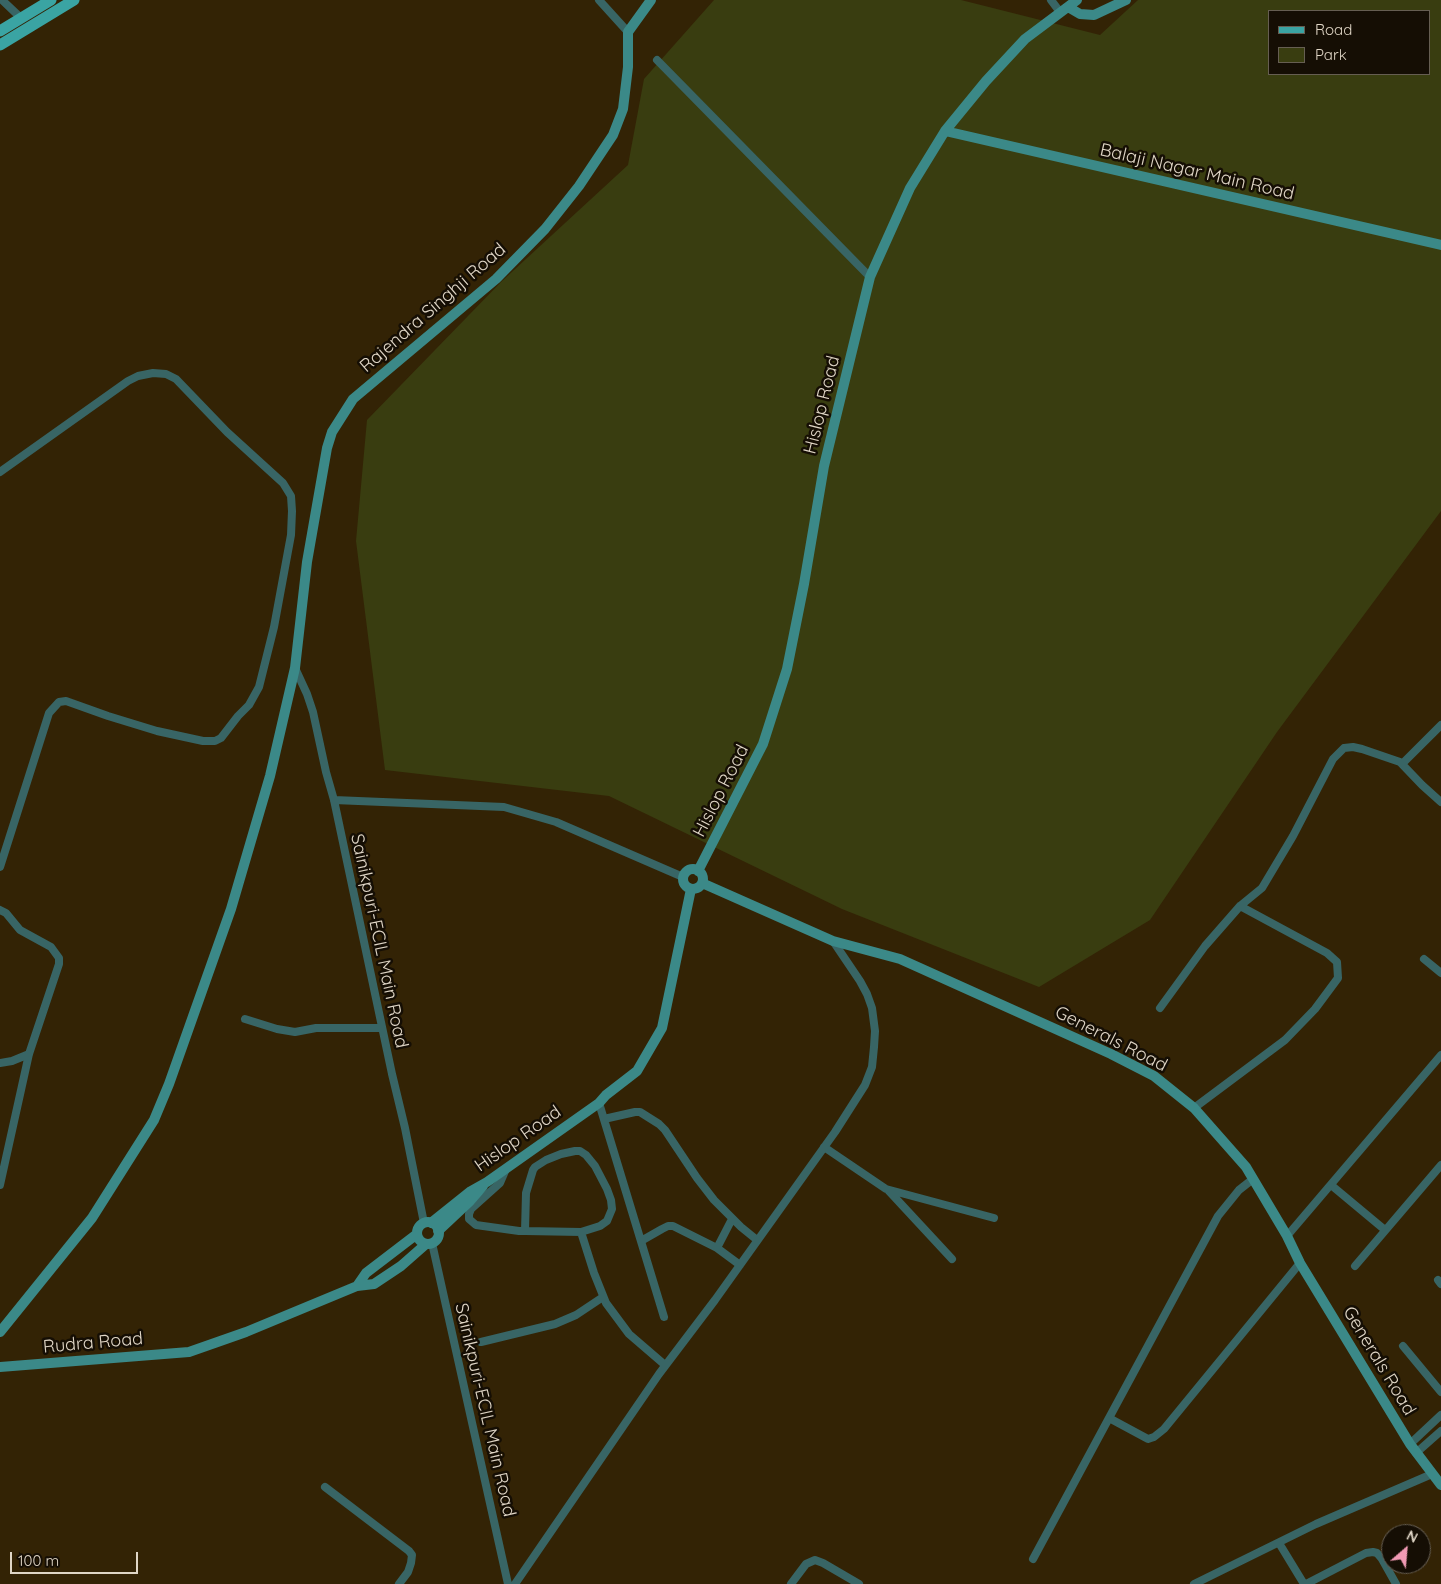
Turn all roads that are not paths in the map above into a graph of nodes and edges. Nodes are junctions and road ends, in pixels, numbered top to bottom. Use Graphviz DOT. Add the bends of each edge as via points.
graph roads {
  1 [pos="2,0"];
  2 [pos="51,0"];
  3 [pos="74,0"];
  4 [pos="599,0"];
  5 [pos="651,0"];
  6 [pos="1051,0"];
  7 [pos="1077,0"];
  8 [pos="1126,0"];
  9 [pos="1064,10"];
  10 [pos="21,18"];
  11 [pos="0,31"];
  12 [pos="628,32"];
  13 [pos="0,45"];
  14 [pos="658,60"];
  15 [pos="945,130"];
  16 [pos="1441,245"];
  17 [pos="870,277"];
  18 [pos="0,472"];
  19 [pos="295,668"];
  20 [pos="1441,725"];
  21 [pos="1402,764"];
  22 [pos="334,800"];
  23 [pos="1441,802"];
  24 [pos="0,867"];
  25 [pos="698,871"];
  26 [pos="683,877"];
  27 [pos="702,883"];
  28 [pos="691,889"];
  29 [pos="1240,906"];
  30 [pos="0,910"];
  31 [pos="833,941"];
  32 [pos="1424,959"];
  33 [pos="1441,973"];
  34 [pos="1160,1008"];
  35 [pos="245,1019"];
  36 [pos="382,1028"];
  37 [pos="29,1054"];
  38 [pos="1441,1056"];
  39 [pos="0,1063"];
  40 [pos="599,1102"];
  41 [pos="1194,1108"];
  42 [pos="604,1119"];
  43 [pos="824,1147"];
  44 [pos="1441,1165"];
  45 [pos="506,1168"];
  46 [pos="1253,1179"];
  47 [pos="487,1182"];
  48 [pos="0,1185"];
  49 [pos="1331,1185"];
  50 [pos="886,1189"];
  51 [pos="994,1218"];
  52 [pos="732,1219"];
  53 [pos="428,1223"];
  54 [pos="1385,1230"];
  55 [pos="438,1231"];
  56 [pos="525,1231"];
  57 [pos="581,1232"];
  58 [pos="417,1234"];
  59 [pos="1287,1236"];
  60 [pos="757,1240"];
  61 [pos="641,1241"];
  62 [pos="429,1243"];
  63 [pos="716,1248"];
  64 [pos="952,1258"];
  65 [pos="1300,1263"];
  66 [pos="740,1265"];
  67 [pos="1355,1266"];
  68 [pos="358,1286"];
  69 [pos="602,1297"];
  70 [pos="664,1317"];
  71 [pos="0,1332"];
  72 [pos="481,1342"];
  73 [pos="1403,1346"];
  74 [pos="665,1366"];
  75 [pos="0,1367"];
  76 [pos="1441,1392"];
  77 [pos="1441,1415"];
  78 [pos="1109,1418"];
  79 [pos="1441,1431"];
  80 [pos="1413,1448"];
  81 [pos="1432,1474"];
  82 [pos="1441,1484"];
  83 [pos="325,1487"];
  84 [pos="1279,1543"];
  85 [pos="1033,1559"];
  86 [pos="1203,1582"];
  87 [pos="1394,1583"];
  88 [pos="399,1584"];
  89 [pos="508,1584"];
  90 [pos="515,1584"];
  91 [pos="790,1584"];
  92 [pos="860,1584"];
  93 [pos="1194,1584"];
  94 [pos="1305,1584"];
  1 -- 10 [label="street"];
  2 -- 10 [label="main road"];
  3 -- 13 [label="main road"];
  4 -- 12 [label="street"];
  5 -- 12 [label="street"];
  6 -- 9 [label="street"];
  7 -- 9 [label="street, Hislop Road"];
  8 -- 9 [label="street" via="1094,15"];
  9 -- 15 [label="street, Hislop Road" via="1025,39"];
  10 -- 11 [label="main road"];
  12 -- 19 [label="street, Rajendra Singhji Road" via="624,109 613,135 578,186 545,229 496,279 354,399 332,432 314,520"];
  14 -- 17 [label="street"];
  15 -- 16 [label="street, Balaji Nagar Main Road"];
  15 -- 17 [label="street, Hislop Road" via="910,188"];
  17 -- 25 [label="street, Hislop Road" via="824,466 787,669 763,744"];
  18 -- 24 [label="street" via="128,381 153,373 166,374 176,379 283,483 291,496 292,511 291,535 274,627 259,687 249,705 221,738 203,741 157,731 66,701 59,702 49,713"];
  19 -- 22 [label="street, Sainikpuri-ECIL Main Road" via="313,712"];
  19 -- 71 [label="street, Rajendra Singhji Road" via="270,776 231,909 154,1120 92,1218"];
  20 -- 21 [label="street"];
  21 -- 23 [label="street"];
  21 -- 29 [label="street" via="1353,747 1344,748 1336,754 1262,888"];
  22 -- 26 [label="street" via="504,807 556,822"];
  22 -- 36 [label="street, Sainikpuri-ECIL Main Road"];
  25 -- 26 [label="street" via="689,870"];
  25 -- 27 [label="street"];
  26 -- 28 [label="street" via="684,885"];
  27 -- 28 [label="street"];
  27 -- 31 [label="street, Generals Road"];
  28 -- 40 [label="street, Hislop Road" via="662,1028 638,1071"];
  29 -- 34 [label="street" via="1205,946"];
  29 -- 41 [label="street" via="1327,953 1337,962 1338,978 1315,1009 1285,1040"];
  30 -- 37 [label="street" via="20,930 51,947 59,958 50,996"];
  31 -- 41 [label="street, Generals Road" via="900,959 1111,1054 1154,1076"];
  31 -- 43 [label="street" via="867,994 875,1031 872,1067 865,1085"];
  32 -- 33 [label="street"];
  35 -- 36 [label="street" via="294,1032 316,1028"];
  36 -- 53 [label="street, Sainikpuri-ECIL Main Road"];
  37 -- 39 [label="street"];
  37 -- 48 [label="street"];
  38 -- 49 [label="street"];
  40 -- 42 [label="street"];
  40 -- 45 [label="street, Hislop Road"];
  41 -- 46 [label="street, Generals Road"];
  42 -- 52 [label="street" via="640,1112 659,1124 696,1178"];
  42 -- 61 [label="street"];
  43 -- 50 [label="street"];
  43 -- 60 [label="street"];
  44 -- 54 [label="street"];
  45 -- 47 [label="street, Hislop Road"];
  45 -- 56 [label="street" via="500,1183 472,1209 469,1219 476,1225"];
  46 -- 59 [label="street, Generals Road"];
  46 -- 78 [label="street" via="1239,1190 1218,1216"];
  47 -- 53 [label="street, Hislop Road"];
  47 -- 55 [label="street"];
  49 -- 54 [label="street"];
  49 -- 59 [label="street"];
  50 -- 51 [label="street"];
  50 -- 64 [label="street"];
  52 -- 60 [label="street"];
  52 -- 63 [label="street"];
  53 -- 55 [label="street"];
  53 -- 58 [label="street" via="418,1227"];
  54 -- 67 [label="street"];
  55 -- 62 [label="street" via="438,1238"];
  56 -- 57 [label="street"];
  56 -- 57 [label="street" via="526,1193 535,1167 546,1160 580,1151 595,1166 612,1208 607,1221"];
  57 -- 69 [label="street"];
  58 -- 62 [label="street" via="420,1240"];
  58 -- 68 [label="street" via="366,1273"];
  59 -- 65 [label="street, Generals Road"];
  60 -- 66 [label="street"];
  61 -- 63 [label="street" via="673,1226"];
  61 -- 70 [label="street"];
  62 -- 68 [label="street" via="374,1284"];
  62 -- 89 [label="street, Sainikpuri-ECIL Main Road"];
  63 -- 66 [label="street"];
  65 -- 78 [label="street" via="1164,1429 1148,1439"];
  65 -- 80 [label="street, Generals Road"];
  66 -- 74 [label="street"];
  68 -- 75 [label="street, Rudra Road" via="189,1352"];
  69 -- 72 [label="street" via="576,1316 555,1324"];
  69 -- 74 [label="street" via="629,1334"];
  73 -- 76 [label="street"];
  74 -- 90 [label="street"];
  77 -- 80 [label="street"];
  78 -- 85 [label="street"];
  79 -- 80 [label="street"];
  80 -- 81 [label="street, Generals Road"];
  81 -- 82 [label="street, Generals Road"];
  81 -- 84 [label="street"];
  83 -- 88 [label="street" via="409,1551 411,1563"];
  84 -- 86 [label="street"];
  84 -- 94 [label="street"];
  86 -- 93 [label="street"];
  87 -- 94 [label="street" via="1382,1559 1373,1552"];
  91 -- 92 [label="street" via="806,1564 815,1560"];
}
